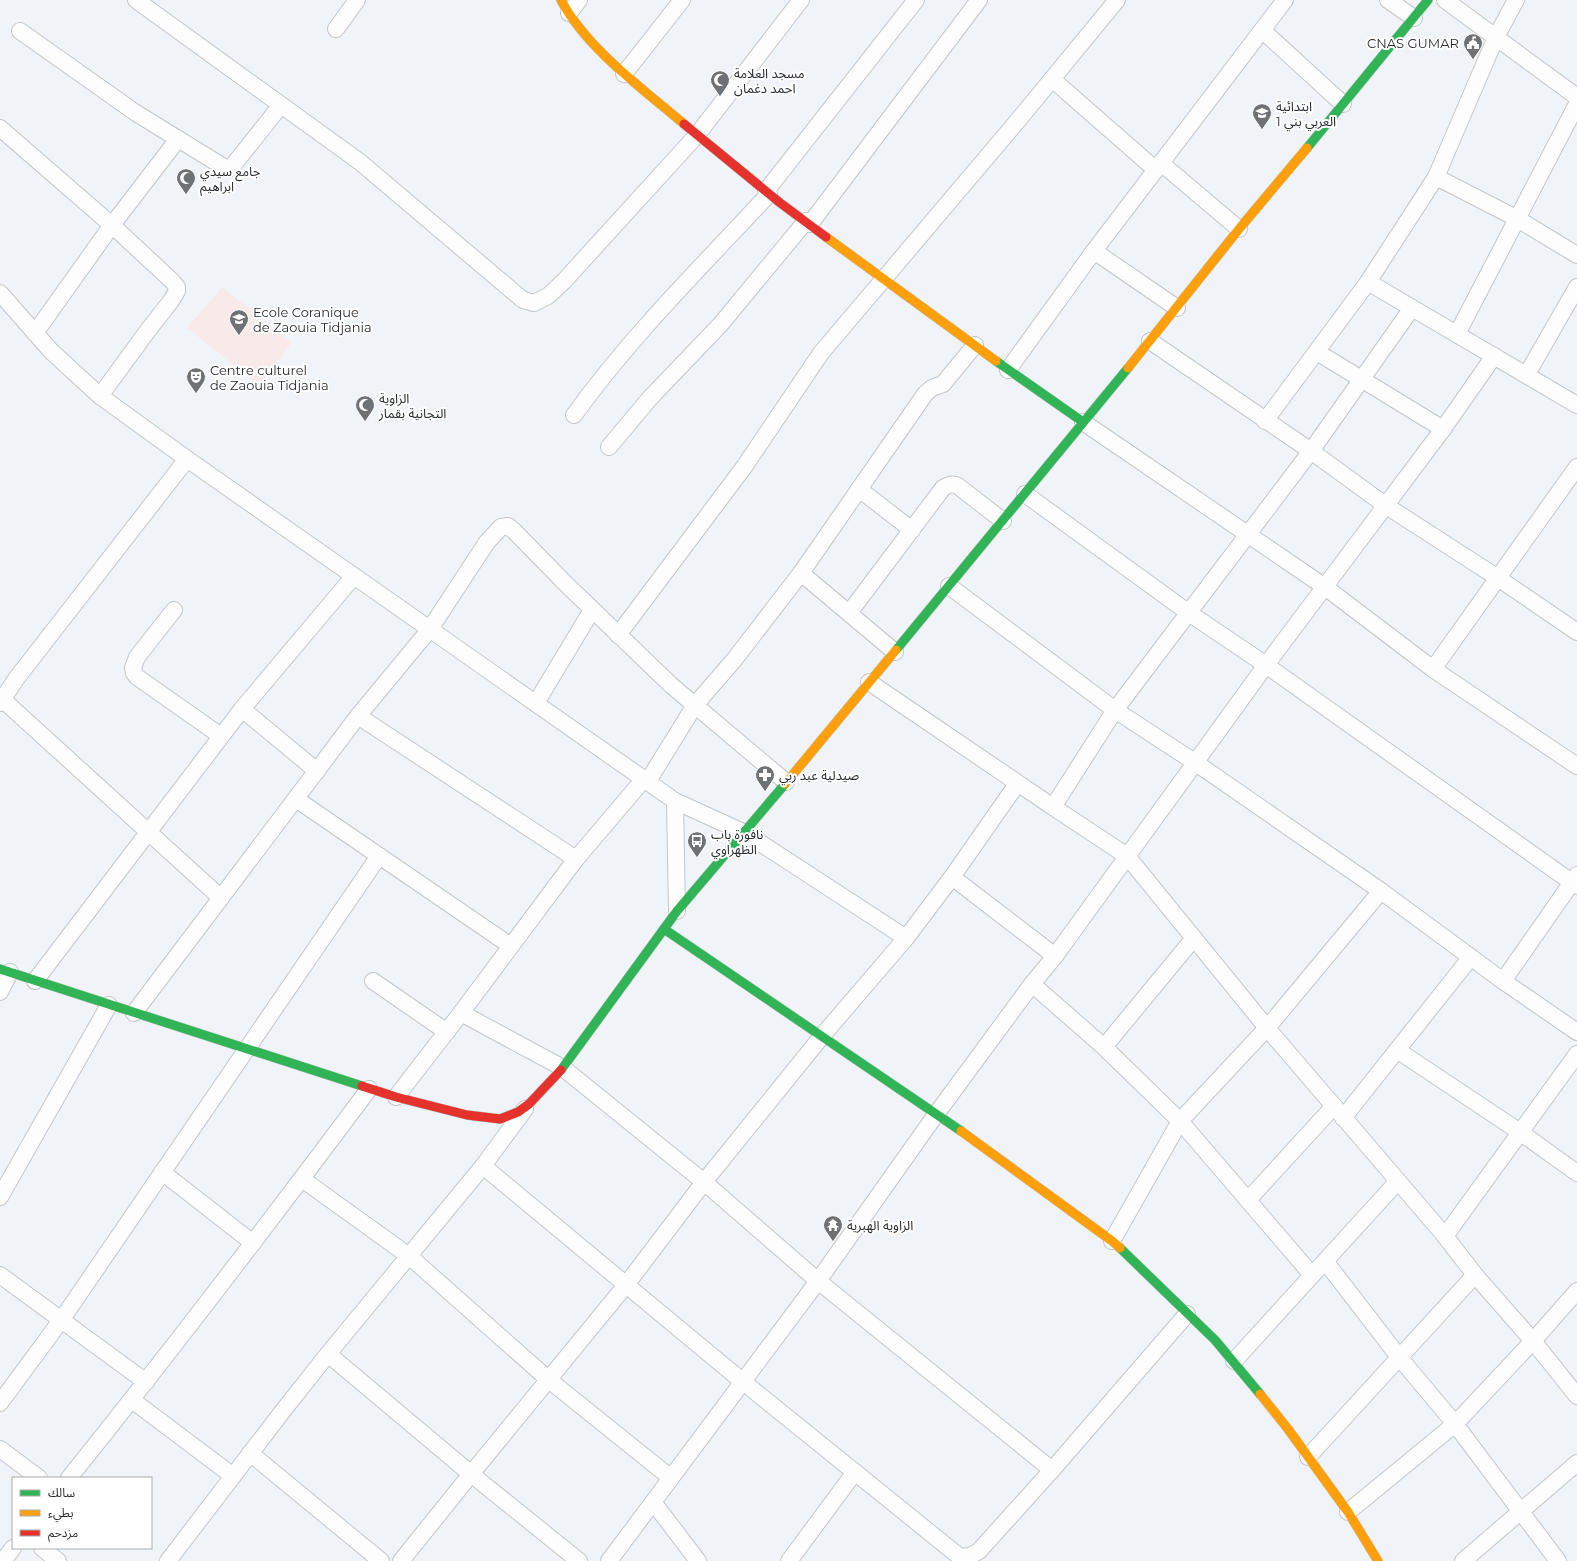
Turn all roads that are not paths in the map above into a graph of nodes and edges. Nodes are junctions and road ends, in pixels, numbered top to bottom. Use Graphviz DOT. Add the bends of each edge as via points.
graph roads {
  1 [pos="136,0"];
  2 [pos="357,0"];
  3 [pos="579,0"];
  4 [pos="682,0"];
  5 [pos="801,0"];
  6 [pos="916,0"];
  7 [pos="979,0"];
  8 [pos="1117,0"];
  9 [pos="1285,0"];
  10 [pos="1388,0"];
  11 [pos="1428,0"];
  12 [pos="1445,0"];
  13 [pos="1516,0"];
  14 [pos="565,7"];
  15 [pos="1414,18"];
  16 [pos="336,29"];
  17 [pos="1262,30"];
  18 [pos="20,31"];
  19 [pos="1496,37"];
  20 [pos="624,74"];
  21 [pos="1052,79"];
  22 [pos="1577,97"];
  23 [pos="1343,104"];
  24 [pos="1577,104"];
  25 [pos="281,105"];
  26 [pos="0,128"];
  27 [pos="697,136"];
  28 [pos="178,139"];
  29 [pos="1158,167"];
  30 [pos="1436,177"];
  31 [pos="768,193"];
  32 [pos="1516,218"];
  33 [pos="808,223"];
  34 [pos="112,226"];
  35 [pos="1239,229"];
  36 [pos="1094,251"];
  37 [pos="1577,255"];
  38 [pos="885,279"];
  39 [pos="1368,282"];
  40 [pos="1577,287"];
  41 [pos="0,293"];
  42 [pos="1176,308"];
  43 [pos="1412,308"];
  44 [pos="35,333"];
  45 [pos="1457,334"];
  46 [pos="1150,341"];
  47 [pos="975,345"];
  48 [pos="1317,352"];
  49 [pos="1494,356"];
  50 [pos="1008,370"];
  51 [pos="1527,374"];
  52 [pos="1361,379"];
  53 [pos="100,396"];
  54 [pos="1577,405"];
  55 [pos="574,415"];
  56 [pos="1265,421"];
  57 [pos="1083,422"];
  58 [pos="1443,429"];
  59 [pos="609,447"];
  60 [pos="1311,451"];
  61 [pos="187,460"];
  62 [pos="1577,467"];
  63 [pos="860,489"];
  64 [pos="1025,494"];
  65 [pos="1385,505"];
  66 [pos="1003,521"];
  67 [pos="912,530"];
  68 [pos="1249,534"];
  69 [pos="801,573"];
  70 [pos="354,576"];
  71 [pos="1498,578"];
  72 [pos="950,586"];
  73 [pos="1325,587"];
  74 [pos="174,610"];
  75 [pos="592,610"];
  76 [pos="849,613"];
  77 [pos="1189,613"];
  78 [pos="430,629"];
  79 [pos="1577,632"];
  80 [pos="618,635"];
  81 [pos="895,652"];
  82 [pos="1266,665"];
  83 [pos="1433,668"];
  84 [pos="869,682"];
  85 [pos="2,697"];
  86 [pos="536,703"];
  87 [pos="695,705"];
  88 [pos="242,709"];
  89 [pos="1115,710"];
  90 [pos="358,716"];
  91 [pos="222,736"];
  92 [pos="1196,762"];
  93 [pos="1577,766"];
  94 [pos="317,771"];
  95 [pos="646,780"];
  96 [pos="786,782"];
  97 [pos="1017,784"];
  98 [pos="296,799"];
  99 [pos="674,801"];
  100 [pos="1052,807"];
  101 [pos="148,832"];
  102 [pos="745,833"];
  103 [pos="379,856"];
  104 [pos="1127,856"];
  105 [pos="576,859"];
  106 [pos="952,877"];
  107 [pos="1575,881"];
  108 [pos="1381,891"];
  109 [pos="222,898"];
  110 [pos="677,911"];
  111 [pos="664,929"];
  112 [pos="906,938"];
  113 [pos="1194,938"];
  114 [pos="512,946"];
  115 [pos="1054,956"];
  116 [pos="1471,957"];
  117 [pos="5,971"];
  118 [pos="35,981"];
  119 [pos="373,981"];
  120 [pos="1503,981"];
  121 [pos="1032,984"];
  122 [pos="0,992"];
  123 [pos="109,1005"];
  124 [pos="134,1013"];
  125 [pos="461,1013"];
  126 [pos="1267,1028"];
  127 [pos="447,1032"];
  128 [pos="1577,1032"];
  129 [pos="822,1036"];
  130 [pos="1104,1046"];
  131 [pos="247,1050"];
  132 [pos="1397,1050"];
  133 [pos="1577,1054"];
  134 [pos="563,1068"];
  135 [pos="369,1089"];
  136 [pos="396,1097"];
  137 [pos="529,1104"];
  138 [pos="1338,1112"];
  139 [pos="937,1113"];
  140 [pos="1180,1121"];
  141 [pos="1520,1132"];
  142 [pos="483,1166"];
  143 [pos="162,1172"];
  144 [pos="1577,1173"];
  145 [pos="302,1179"];
  146 [pos="1398,1181"];
  147 [pos="704,1182"];
  148 [pos="0,1198"];
  149 [pos="1248,1200"];
  150 [pos="1445,1236"];
  151 [pos="1112,1240"];
  152 [pos="253,1243"];
  153 [pos="409,1256"];
  154 [pos="1325,1261"];
  155 [pos="0,1275"];
  156 [pos="1475,1275"];
  157 [pos="1312,1276"];
  158 [pos="818,1280"];
  159 [pos="626,1285"];
  160 [pos="1577,1291"];
  161 [pos="1187,1314"];
  162 [pos="62,1319"];
  163 [pos="1533,1341"];
  164 [pos="328,1354"];
  165 [pos="1399,1357"];
  166 [pos="1234,1361"];
  167 [pos="549,1380"];
  168 [pos="742,1381"];
  169 [pos="146,1382"];
  170 [pos="1577,1396"];
  171 [pos="132,1400"];
  172 [pos="0,1403"];
  173 [pos="1455,1424"];
  174 [pos="0,1449"];
  175 [pos="250,1453"];
  176 [pos="1308,1457"];
  177 [pos="1577,1463"];
  178 [pos="1052,1470"];
  179 [pos="855,1472"];
  180 [pos="471,1474"];
  181 [pos="233,1476"];
  182 [pos="38,1477"];
  183 [pos="70,1477"];
  184 [pos="671,1478"];
  185 [pos="653,1502"];
  186 [pos="1521,1511"];
  187 [pos="1348,1512"];
  188 [pos="12,1549"];
  189 [pos="43,1549"];
  190 [pos="172,1560"];
  191 [pos="960,1560"];
  192 [pos="3,1561"];
  193 [pos="58,1561"];
  194 [pos="381,1561"];
  195 [pos="401,1561"];
  196 [pos="579,1561"];
  197 [pos="609,1561"];
  198 [pos="698,1561"];
  199 [pos="789,1561"];
  200 [pos="1378,1561"];
  201 [pos="1463,1561"];
  202 [pos="1558,1561"];
  1 -- 25 [label="street"];
  2 -- 16 [label="street"];
  3 -- 14 [label="street"];
  4 -- 20 [label="street"];
  5 -- 27 [label="street"];
  6 -- 31 [label="street"];
  7 -- 33 [label="street"];
  8 -- 21 [label="street"];
  9 -- 17 [label="street"];
  10 -- 15 [label="street"];
  11 -- 15 [label="main road"];
  12 -- 19 [label="street"];
  13 -- 19 [label="street"];
  14 -- 20 [label="main road" via="581,30"];
  15 -- 23 [label="main road"];
  17 -- 23 [label="street"];
  17 -- 29 [label="street"];
  18 -- 28 [label="street" via="136,113"];
  19 -- 22 [label="street"];
  19 -- 30 [label="street"];
  20 -- 27 [label="main road"];
  21 -- 29 [label="street"];
  21 -- 38 [label="street"];
  23 -- 35 [label="main road"];
  24 -- 32 [label="street"];
  25 -- 27 [label="street" via="360,162 523,300 530,303 548,296 564,281"];
  25 -- 28 [label="street" via="231,168 224,168"];
  26 -- 34 [label="street"];
  27 -- 31 [label="main road"];
  28 -- 34 [label="street"];
  29 -- 35 [label="street"];
  29 -- 36 [label="street"];
  30 -- 32 [label="street"];
  30 -- 39 [label="street"];
  31 -- 33 [label="main road"];
  31 -- 55 [label="street" via="609,369"];
  32 -- 37 [label="street"];
  32 -- 45 [label="street"];
  33 -- 38 [label="main road"];
  33 -- 59 [label="street"];
  34 -- 44 [label="street"];
  34 -- 53 [label="street" via="172,281 177,291"];
  35 -- 42 [label="main road"];
  36 -- 42 [label="street"];
  36 -- 50 [label="street"];
  38 -- 47 [label="main road"];
  38 -- 80 [label="street" via="821,353 744,467"];
  39 -- 43 [label="street"];
  39 -- 48 [label="street"];
  40 -- 51 [label="street"];
  41 -- 44 [label="street"];
  42 -- 46 [label="main road"];
  43 -- 45 [label="street"];
  43 -- 52 [label="street"];
  44 -- 53 [label="street"];
  45 -- 49 [label="street"];
  46 -- 56 [label="street"];
  46 -- 57 [label="main road"];
  47 -- 50 [label="main road"];
  47 -- 63 [label="street" via="943,384 925,394"];
  48 -- 52 [label="street"];
  48 -- 56 [label="street"];
  49 -- 51 [label="street"];
  49 -- 58 [label="street"];
  50 -- 57 [label="main road"];
  51 -- 54 [label="street"];
  52 -- 58 [label="street"];
  52 -- 60 [label="street"];
  53 -- 61 [label="street"];
  56 -- 60 [label="street"];
  57 -- 64 [label="main road"];
  57 -- 68 [label="street"];
  58 -- 65 [label="street"];
  60 -- 65 [label="street"];
  60 -- 68 [label="street"];
  61 -- 70 [label="street"];
  61 -- 85 [label="street"];
  62 -- 71 [label="street"];
  63 -- 67 [label="street"];
  63 -- 69 [label="street"];
  64 -- 66 [label="main road"];
  64 -- 77 [label="street"];
  65 -- 71 [label="street"];
  65 -- 73 [label="street"];
  66 -- 67 [label="street" via="952,484 943,488"];
  66 -- 72 [label="main road"];
  67 -- 76 [label="street"];
  68 -- 73 [label="street"];
  68 -- 77 [label="street"];
  69 -- 76 [label="street"];
  69 -- 87 [label="street" via="734,660"];
  70 -- 78 [label="street"];
  70 -- 88 [label="street"];
  71 -- 79 [label="street"];
  71 -- 83 [label="street"];
  72 -- 81 [label="main road"];
  72 -- 89 [label="street"];
  73 -- 82 [label="street"];
  73 -- 83 [label="street"];
  74 -- 91 [label="street" via="137,657 134,673 136,677"];
  75 -- 78 [label="street" via="514,531 505,526 487,542"];
  75 -- 80 [label="street"];
  75 -- 86 [label="street"];
  76 -- 81 [label="street"];
  77 -- 82 [label="street"];
  77 -- 89 [label="street"];
  78 -- 86 [label="street"];
  78 -- 90 [label="street"];
  80 -- 87 [label="street"];
  81 -- 84 [label="main road"];
  82 -- 92 [label="street"];
  82 -- 107 [label="street"];
  83 -- 93 [label="street"];
  84 -- 96 [label="main road"];
  84 -- 97 [label="street"];
  85 -- 101 [label="street"];
  86 -- 95 [label="street"];
  87 -- 95 [label="street"];
  87 -- 96 [label="street"];
  88 -- 91 [label="street"];
  88 -- 94 [label="street"];
  89 -- 92 [label="street"];
  89 -- 100 [label="street"];
  90 -- 94 [label="street"];
  90 -- 105 [label="street"];
  91 -- 101 [label="street"];
  92 -- 104 [label="street"];
  92 -- 108 [label="street"];
  94 -- 98 [label="street"];
  95 -- 99 [label="street"];
  95 -- 105 [label="street"];
  96 -- 102 [label="main road"];
  97 -- 100 [label="street"];
  97 -- 106 [label="street"];
  98 -- 103 [label="street"];
  98 -- 109 [label="street"];
  99 -- 102 [label="street"];
  99 -- 110 [label="street"];
  100 -- 104 [label="street"];
  101 -- 109 [label="street"];
  101 -- 118 [label="street"];
  102 -- 110 [label="main road"];
  102 -- 112 [label="street"];
  103 -- 114 [label="street"];
  103 -- 131 [label="street"];
  104 -- 113 [label="street"];
  104 -- 115 [label="street"];
  105 -- 114 [label="street"];
  106 -- 112 [label="street"];
  106 -- 115 [label="street"];
  107 -- 120 [label="street"];
  108 -- 116 [label="street"];
  108 -- 126 [label="street"];
  109 -- 124 [label="street"];
  110 -- 111 [label="main road"];
  111 -- 129 [label="main road"];
  111 -- 134 [label="main road"];
  112 -- 129 [label="street"];
  113 -- 126 [label="street"];
  113 -- 130 [label="street"];
  114 -- 125 [label="street"];
  115 -- 121 [label="street"];
  116 -- 120 [label="street"];
  116 -- 132 [label="street"];
  117 -- 118 [label="main road"];
  117 -- 122 [label="street"];
  118 -- 123 [label="main road"];
  119 -- 127 [label="street"];
  120 -- 128 [label="street"];
  121 -- 130 [label="street"];
  121 -- 139 [label="street"];
  123 -- 124 [label="main road"];
  123 -- 148 [label="street"];
  124 -- 131 [label="main road"];
  125 -- 127 [label="street"];
  125 -- 134 [label="street"];
  126 -- 138 [label="street"];
  126 -- 140 [label="street"];
  127 -- 136 [label="street"];
  129 -- 139 [label="main road"];
  129 -- 147 [label="street"];
  130 -- 140 [label="street"];
  131 -- 135 [label="main road"];
  131 -- 143 [label="street"];
  132 -- 138 [label="street"];
  132 -- 141 [label="street"];
  133 -- 141 [label="street"];
  134 -- 137 [label="main road"];
  134 -- 147 [label="street"];
  135 -- 136 [label="main road"];
  135 -- 145 [label="street"];
  136 -- 137 [label="main road" via="467,1115 500,1119 512,1116"];
  137 -- 142 [label="street"];
  138 -- 146 [label="street"];
  138 -- 149 [label="street"];
  139 -- 151 [label="main road"];
  139 -- 158 [label="street"];
  140 -- 149 [label="street"];
  140 -- 151 [label="street"];
  141 -- 144 [label="street"];
  141 -- 150 [label="street"];
  142 -- 153 [label="street"];
  142 -- 159 [label="street"];
  143 -- 152 [label="street"];
  143 -- 162 [label="street"];
  145 -- 152 [label="street"];
  145 -- 153 [label="street"];
  146 -- 150 [label="street"];
  146 -- 154 [label="street"];
  147 -- 158 [label="street"];
  147 -- 159 [label="street"];
  149 -- 157 [label="street"];
  150 -- 156 [label="street"];
  151 -- 161 [label="main road"];
  152 -- 169 [label="street"];
  153 -- 164 [label="street"];
  153 -- 167 [label="street"];
  154 -- 157 [label="street"];
  154 -- 165 [label="street"];
  155 -- 162 [label="street"];
  156 -- 163 [label="street"];
  156 -- 165 [label="street"];
  157 -- 166 [label="street"];
  158 -- 168 [label="street"];
  158 -- 178 [label="street"];
  159 -- 167 [label="street"];
  159 -- 168 [label="street"];
  160 -- 163 [label="street"];
  161 -- 166 [label="main road"];
  161 -- 178 [label="street"];
  162 -- 169 [label="street"];
  162 -- 172 [label="street"];
  163 -- 170 [label="street"];
  163 -- 173 [label="street"];
  164 -- 175 [label="street"];
  164 -- 180 [label="street"];
  165 -- 173 [label="street"];
  165 -- 176 [label="street"];
  166 -- 176 [label="main road"];
  167 -- 180 [label="street"];
  167 -- 184 [label="street"];
  168 -- 179 [label="street"];
  168 -- 184 [label="street"];
  169 -- 171 [label="street"];
  171 -- 181 [label="street"];
  171 -- 183 [label="street"];
  173 -- 186 [label="street"];
  173 -- 187 [label="street"];
  174 -- 182 [label="street"];
  175 -- 181 [label="street"];
  175 -- 194 [label="street"];
  176 -- 187 [label="main road"];
  177 -- 186 [label="street"];
  178 -- 191 [label="street" via="979,1551"];
  179 -- 191 [label="street"];
  179 -- 199 [label="street"];
  180 -- 195 [label="street"];
  180 -- 196 [label="street"];
  181 -- 190 [label="street"];
  184 -- 185 [label="street"];
  185 -- 197 [label="street"];
  185 -- 198 [label="street"];
  186 -- 201 [label="street"];
  186 -- 202 [label="street"];
  187 -- 200 [label="main road"];
  188 -- 192 [label="street"];
  189 -- 193 [label="street"];
}
